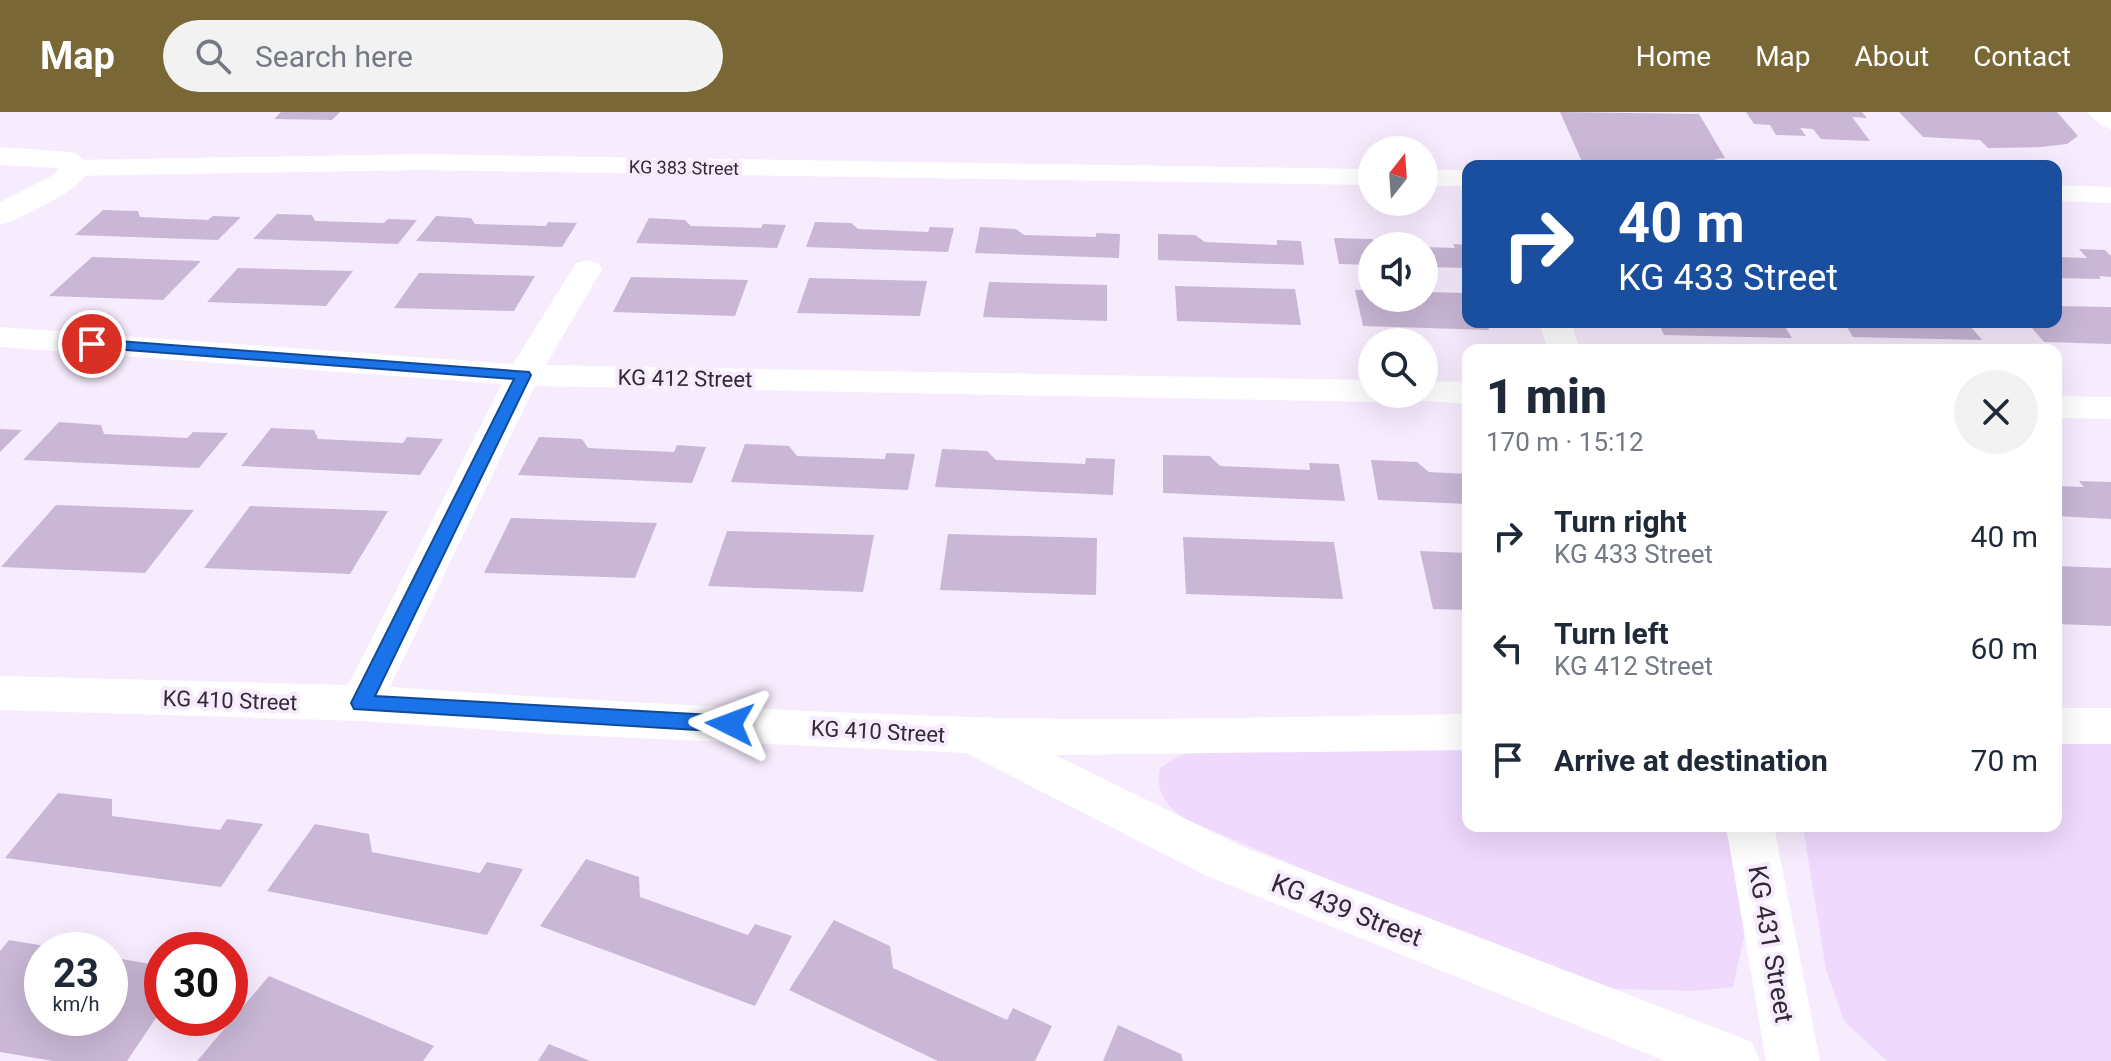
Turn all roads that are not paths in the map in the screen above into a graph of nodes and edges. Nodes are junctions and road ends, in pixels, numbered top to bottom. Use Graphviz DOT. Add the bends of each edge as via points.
graph roads {
  1 [pos="2100,112"];
  2 [pos="2111,121"];
  3 [pos="0,156"];
  4 [pos="74,168"];
  5 [pos="1358,177"];
  6 [pos="1438,178"];
  7 [pos="1462,178"];
  8 [pos="2062,193"];
  9 [pos="2111,195"];
  10 [pos="0,215"];
  11 [pos="587,269"];
  12 [pos="0,337"];
  13 [pos="523,375"];
  14 [pos="1358,391"];
  15 [pos="1438,392"];
  16 [pos="1462,393"];
  17 [pos="2062,407"];
  18 [pos="2111,408"];
  19 [pos="0,693"];
  20 [pos="361,703"];
  21 [pos="2062,726"];
  22 [pos="2111,726"];
  23 [pos="1462,732"];
  24 [pos="972,735"];
  25 [pos="1751,832"];
  26 [pos="1733,1061"];
  27 [pos="1793,1061"];
  1 -- 2 [label="street"];
  3 -- 4 [label="main road, KG 383 Street" via="61,158"];
  4 -- 5 [label="street, KG 383 Street" via="420,162"];
  4 -- 10 [label="main road" via="64,181"];
  6 -- 7 [label="street"];
  8 -- 9 [label="street"];
  11 -- 13 [label="street"];
  12 -- 13 [label="street, KG 412 Street"];
  13 -- 14 [label="street, KG 412 Street"];
  13 -- 20 [label="street"];
  15 -- 16 [label="street"];
  17 -- 18 [label="street"];
  19 -- 20 [label="street, KG 410 Street"];
  20 -- 24 [label="street, KG 410 Street"];
  21 -- 22 [label="street"];
  23 -- 24 [label="street, KG 410 Street"];
  24 -- 26 [label="street, KG 439 Street" via="1224,861"];
  25 -- 27 [label="street, KG 431 Street"];
}
